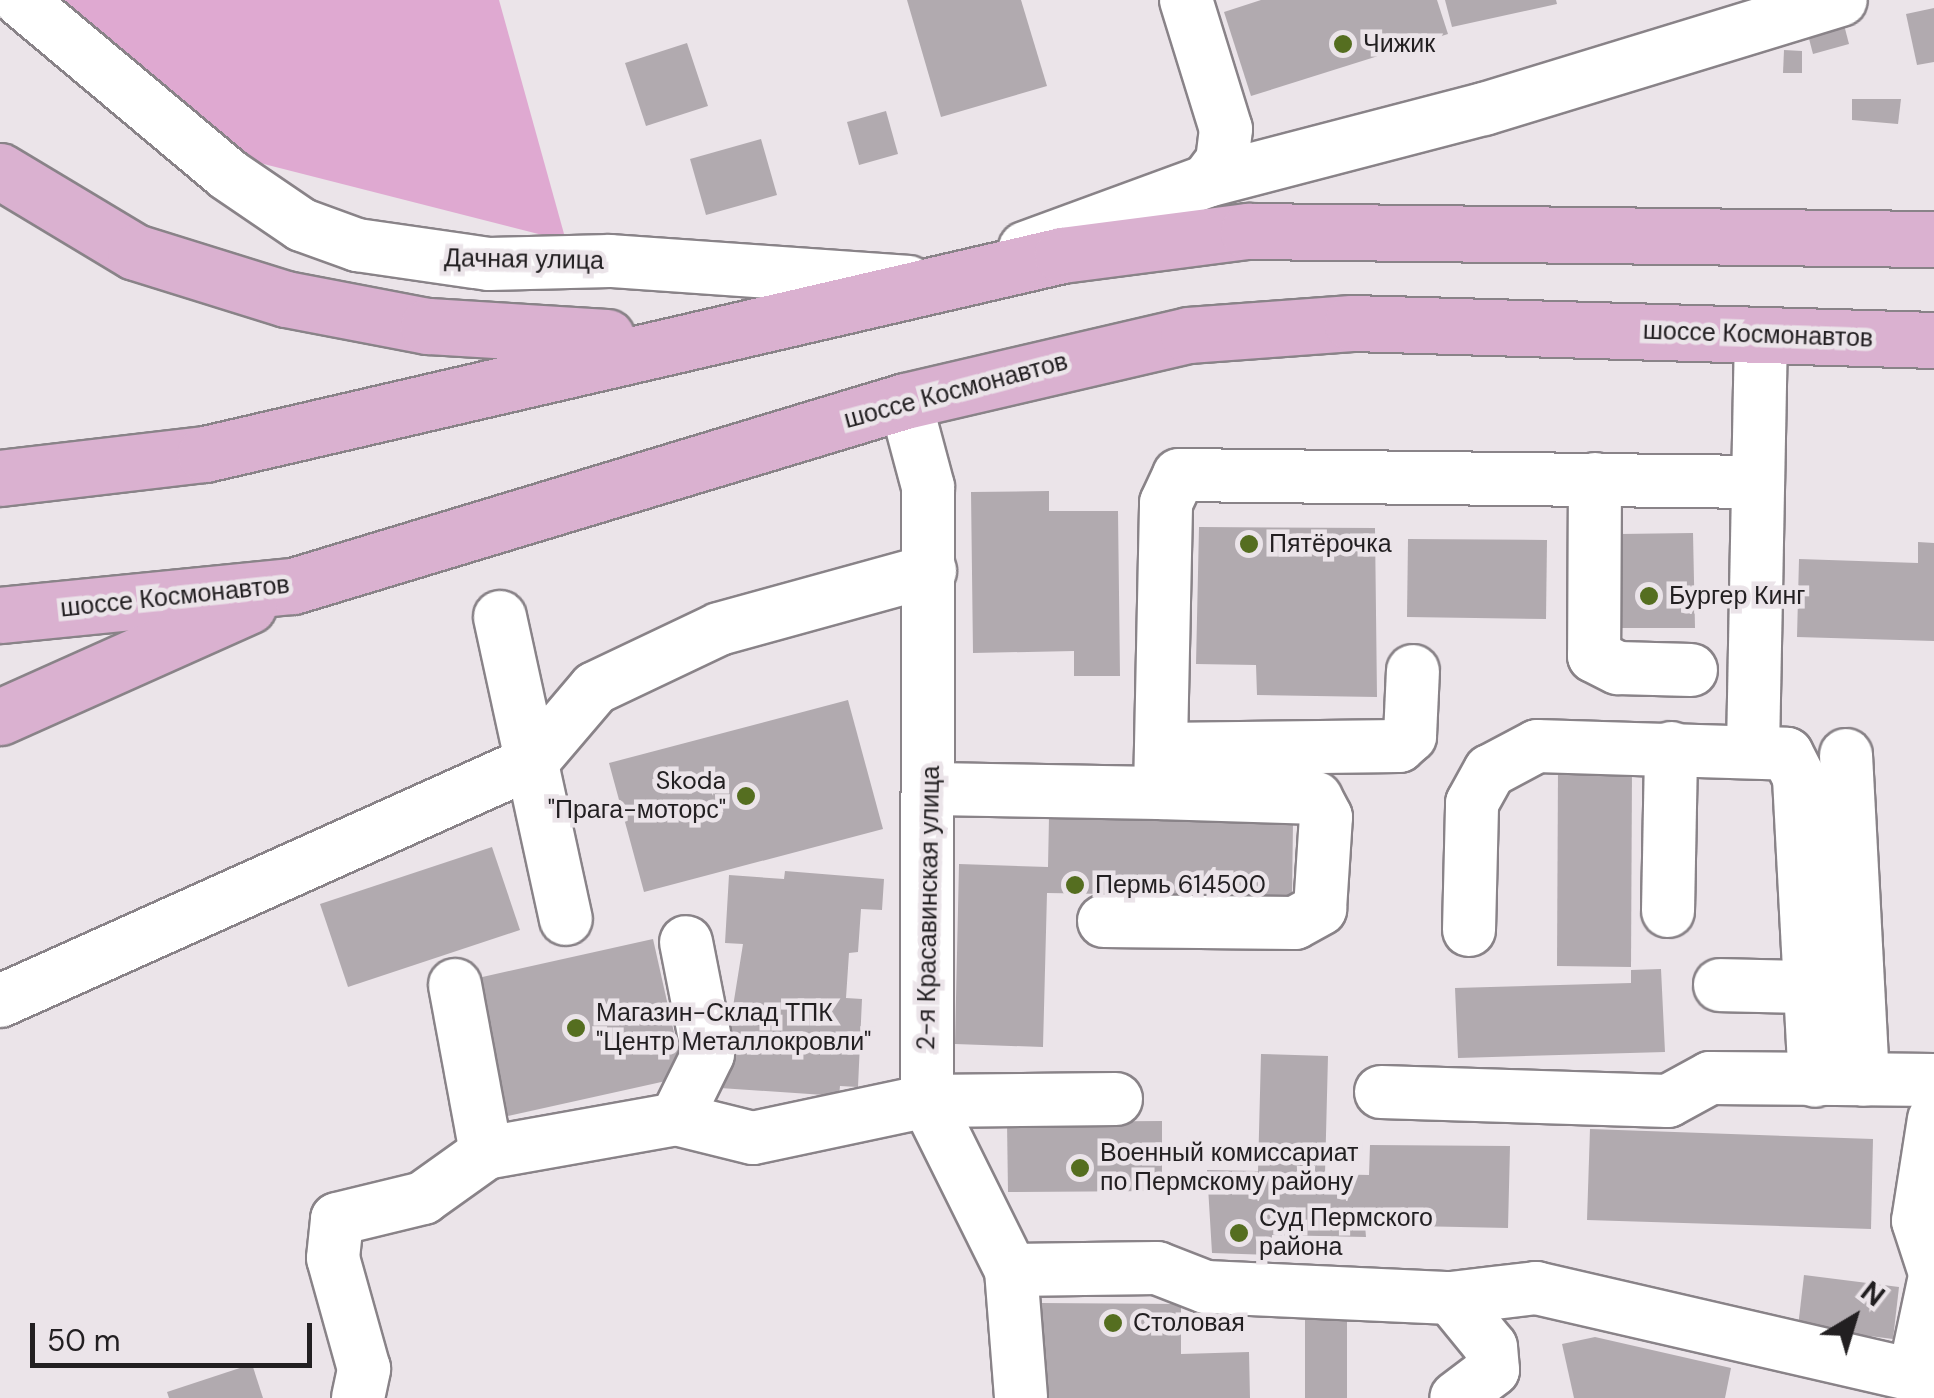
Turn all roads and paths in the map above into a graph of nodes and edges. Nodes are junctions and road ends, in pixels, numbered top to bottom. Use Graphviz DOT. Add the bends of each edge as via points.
graph roads {
  1 [pos="20,0"];
  2 [pos="1186,0"];
  3 [pos="1841,0"];
  4 [pos="1776,9"];
  5 [pos="0,171"];
  6 [pos="1207,180"];
  7 [pos="1934,240"];
  8 [pos="931,284"];
  9 [pos="690,336"];
  10 [pos="1761,336"];
  11 [pos="1934,340"];
  12 [pos="905,400"];
  13 [pos="0,478"];
  14 [pos="1595,479"];
  15 [pos="1758,482"];
  16 [pos="930,571"];
  17 [pos="293,586"];
  18 [pos="0,615"];
  19 [pos="500,617"];
  20 [pos="1691,670"];
  21 [pos="1413,671"];
  22 [pos="0,717"];
  23 [pos="1672,748"];
  24 [pos="1753,750"];
  25 [pos="1846,755"];
  26 [pos="532,762"];
  27 [pos="1161,771"];
  28 [pos="932,788"];
  29 [pos="1668,912"];
  30 [pos="566,919"];
  31 [pos="1104,921"];
  32 [pos="1470,930"];
  33 [pos="686,942"];
  34 [pos="1720,985"];
  35 [pos="455,986"];
  36 [pos="1810,987"];
  37 [pos="0,1001"];
  38 [pos="1934,1080"];
  39 [pos="1839,1081"];
  40 [pos="1382,1092"];
  41 [pos="1116,1099"];
  42 [pos="927,1102"];
  43 [pos="676,1119"];
  44 [pos="1934,1119"];
  45 [pos="486,1153"];
  46 [pos="1010,1270"];
  47 [pos="1934,1270"];
  48 [pos="1934,1280"];
  49 [pos="1451,1298"];
  50 [pos="1924,1377"];
  51 [pos="1829,1378"];
  52 [pos="358,1398"];
  53 [pos="1021,1398"];
  54 [pos="1456,1398"];
  1 -- 8 [label="street, Дачная улица" via="227,174 302,225 357,245 489,264 610,261"];
  2 -- 6 [label="street" via="1226,129 1222,161"];
  3 -- 4 [label="street"];
  4 -- 6 [label="street" via="1484,109"];
  5 -- 9 [label="main road" via="136,252 286,299 428,326"];
  6 -- 8 [label="street"];
  7 -- 8 [label="main road" via="1248,232"];
  8 -- 9 [label="main road"];
  9 -- 13 [label="main road" via="204,454"];
  10 -- 11 [label="main road, шоссе Космонавтов"];
  10 -- 12 [label="main road, шоссе Космонавтов" via="1352,323 1250,329 1129,346"];
  10 -- 15 [label="street"];
  12 -- 16 [label="street, 2-я Красавинская улица" via="924,457"];
  12 -- 17 [label="main road, шоссе Космонавтов"];
  14 -- 15 [label="street"];
  14 -- 20 [label="street" via="1594,656 1618,668"];
  14 -- 27 [label="street" via="1179,475 1166,503"];
  15 -- 24 [label="street"];
  16 -- 26 [label="street" via="718,629 612,680"];
  16 -- 28 [label="street, 2-я Красавинская улица"];
  17 -- 18 [label="main road, шоссе Космонавтов"];
  17 -- 22 [label="main road"];
  19 -- 26 [label="street"];
  21 -- 27 [label="street" via="1410,736 1399,746"];
  23 -- 24 [label="street"];
  23 -- 29 [label="street"];
  23 -- 32 [label="street" via="1537,746 1481,778"];
  24 -- 36 [label="street" via="1796,764"];
  25 -- 39 [label="street"];
  26 -- 30 [label="street"];
  26 -- 37 [label="street"];
  27 -- 28 [label="street"];
  27 -- 31 [label="street" via="1316,798 1326,817 1320,909 1295,922"];
  28 -- 42 [label="street, 2-я Красавинская улица"];
  33 -- 43 [label="street" via="708,1054"];
  34 -- 36 [label="street"];
  35 -- 45 [label="street"];
  36 -- 39 [label="street"];
  38 -- 39 [label="street"];
  39 -- 40 [label="street" via="1710,1078 1668,1101"];
  41 -- 42 [label="street"];
  42 -- 43 [label="street" via="753,1138"];
  42 -- 46 [label="street, 2-я Красавинская улица"];
  43 -- 45 [label="street"];
  44 -- 47 [label="street" via="1918,1221"];
  45 -- 52 [label="street" via="423,1198 337,1219 329,1234 364,1369"];
  46 -- 49 [label="street" via="1157,1268 1206,1287"];
  46 -- 53 [label="street, 2-я Красавинская улица"];
  48 -- 50 [label="street"];
  49 -- 51 [label="street" via="1536,1288"];
  49 -- 54 [label="street" via="1491,1347 1493,1370"];
  50 -- 51 [label="street"];
}
